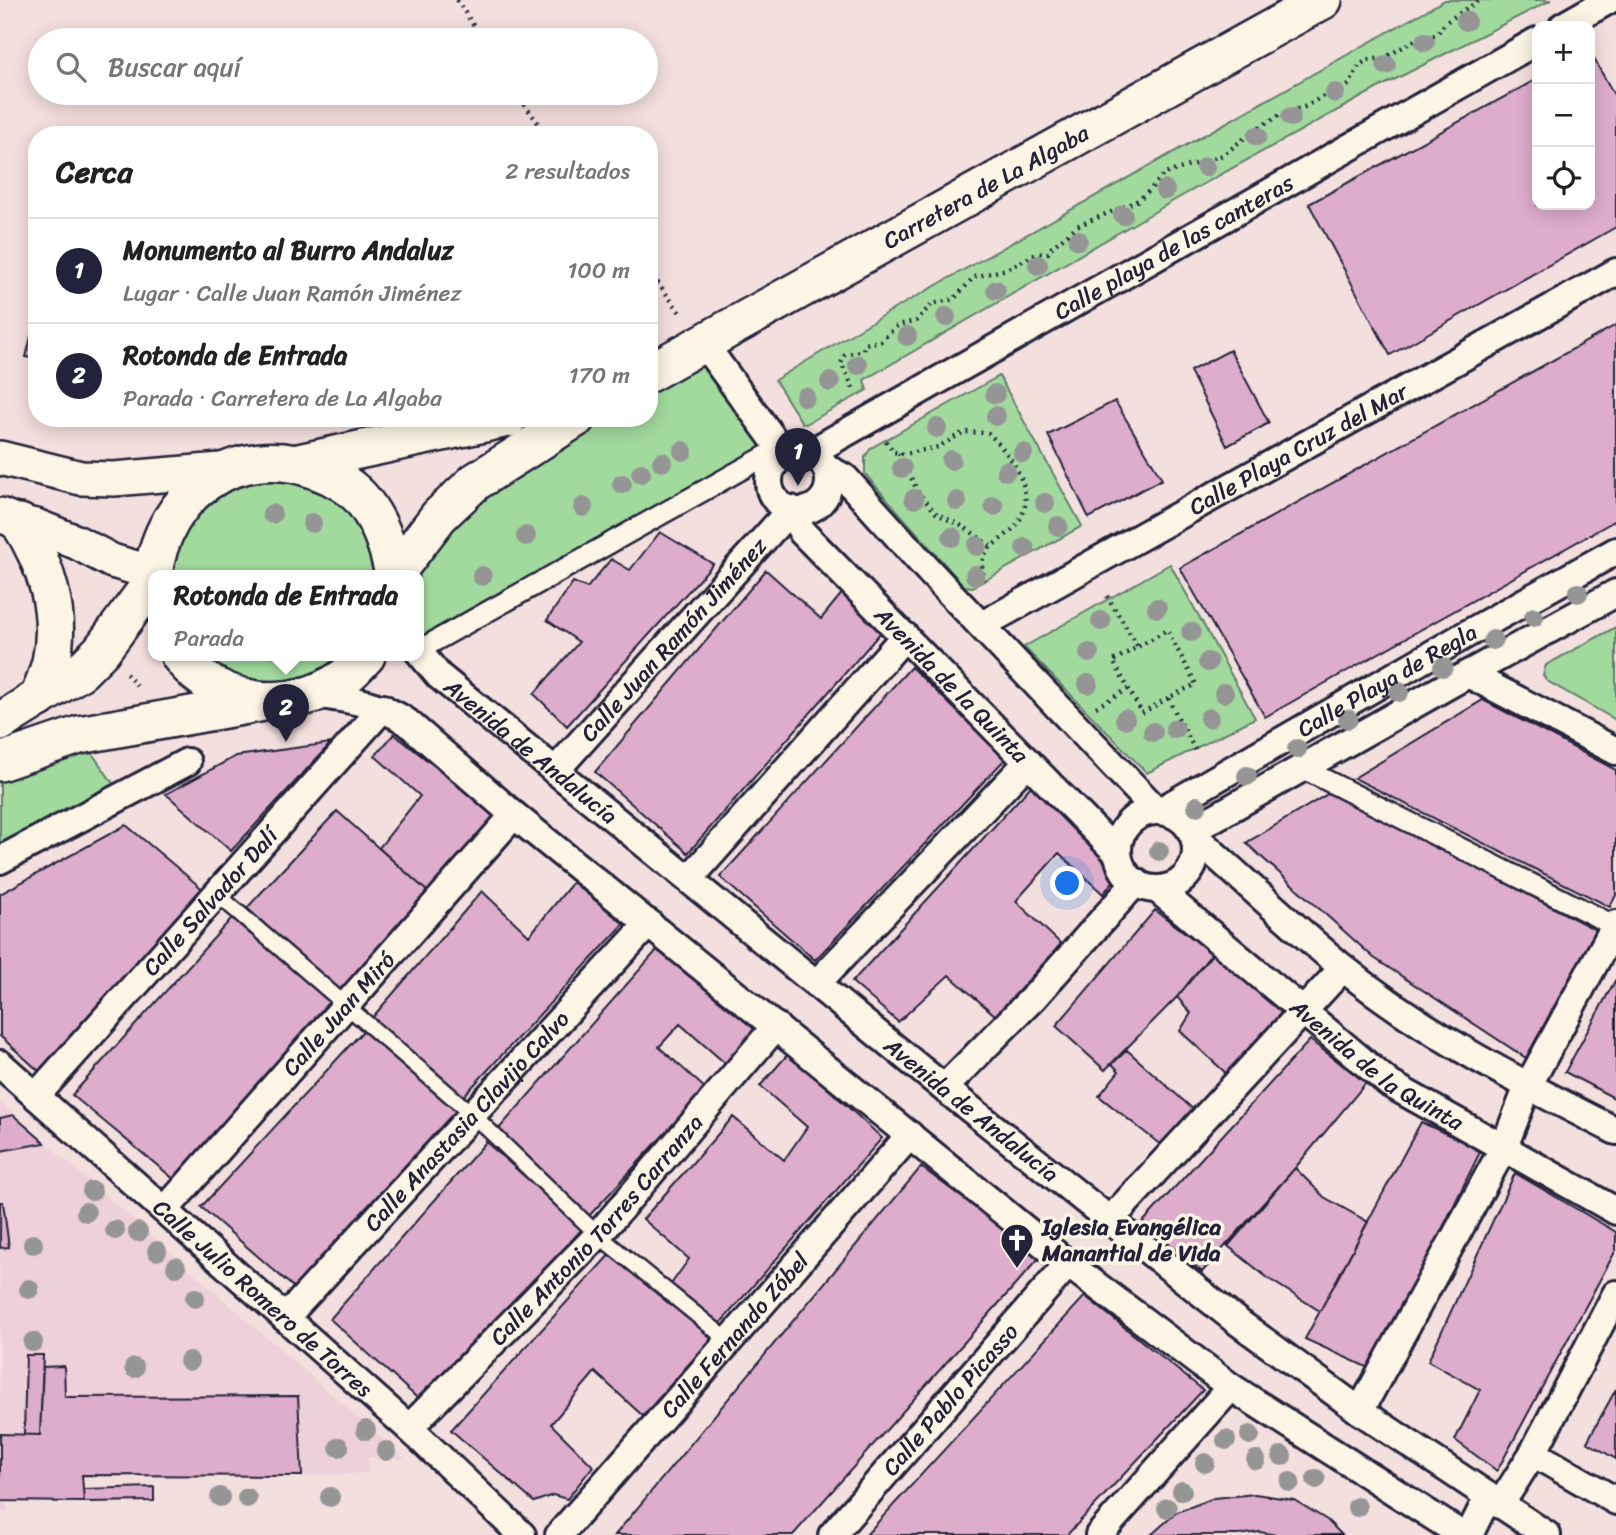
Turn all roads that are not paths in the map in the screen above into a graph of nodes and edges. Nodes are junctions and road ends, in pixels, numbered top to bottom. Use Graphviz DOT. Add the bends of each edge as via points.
graph roads {
  1 [pos="1323,0"];
  2 [pos="1609,0"];
  3 [pos="1572,21"];
  4 [pos="1532,44"];
  5 [pos="1616,272"];
  6 [pos="704,344"];
  7 [pos="658,368"];
  8 [pos="466,427"];
  9 [pos="562,427"];
  10 [pos="800,456"];
  11 [pos="0,458"];
  12 [pos="298,463"];
  13 [pos="233,469"];
  14 [pos="791,509"];
  15 [pos="10,519"];
  16 [pos="1616,551"];
  17 [pos="154,570"];
  18 [pos="393,570"];
  19 [pos="398,570"];
  20 [pos="148,575"];
  21 [pos="148,584"];
  22 [pos="1616,593"];
  23 [pos="982,625"];
  24 [pos="905,636"];
  25 [pos="424,648"];
  26 [pos="1514,648"];
  27 [pos="424,657"];
  28 [pos="184,661"];
  29 [pos="361,661"];
  30 [pos="1468,674"];
  31 [pos="315,694"];
  32 [pos="39,698"];
  33 [pos="1514,698"];
  34 [pos="270,701"];
  35 [pos="383,708"];
  36 [pos="0,722"];
  37 [pos="1616,751"];
  38 [pos="0,762"];
  39 [pos="187,762"];
  40 [pos="1028,762"];
  41 [pos="1302,768"];
  42 [pos="555,771"];
  43 [pos="1159,811"];
  44 [pos="514,815"];
  45 [pos="1192,834"];
  46 [pos="1118,854"];
  47 [pos="0,860"];
  48 [pos="690,879"];
  49 [pos="1146,886"];
  50 [pos="216,894"];
  51 [pos="649,923"];
  52 [pos="1616,925"];
  53 [pos="1343,968"];
  54 [pos="817,983"];
  55 [pos="345,1004"];
  56 [pos="1303,1009"];
  57 [pos="776,1026"];
  58 [pos="0,1064"];
  59 [pos="1528,1086"];
  60 [pos="944,1088"];
  61 [pos="36,1096"];
  62 [pos="473,1115"];
  63 [pos="1616,1131"];
  64 [pos="910,1135"];
  65 [pos="1504,1147"];
  66 [pos="165,1210"];
  67 [pos="1616,1211"];
  68 [pos="1110,1220"];
  69 [pos="598,1235"];
  70 [pos="1068,1264"];
  71 [pos="1616,1294"];
  72 [pos="285,1318"];
  73 [pos="730,1342"];
  74 [pos="1231,1388"];
  75 [pos="1360,1411"];
  76 [pos="409,1428"];
  77 [pos="1533,1453"];
  78 [pos="1616,1501"];
  79 [pos="1506,1514"];
  80 [pos="522,1535"];
  81 [pos="559,1535"];
  82 [pos="832,1535"];
  83 [pos="1099,1535"];
  84 [pos="1462,1535"];
  85 [pos="1469,1535"];
  86 [pos="1547,1535"];
  1 -- 6 [label="main road, Carretera de La Algaba"];
  2 -- 3 [label="street"];
  4 -- 10 [label="street, Calle playa de las canteras"];
  5 -- 23 [label="street, Calle Playa Cruz del Mar"];
  6 -- 7 [label="main road, Carretera de La Algaba"];
  6 -- 10 [label="street"];
  8 -- 12 [label="main road"];
  9 -- 19 [label="main road" via="475,482 439,516"];
  10 -- 14 [label="street, Avenida de la Quinta" via="777,461 770,479 775,497"];
  10 -- 14 [label="street" via="828,487 818,504"];
  10 -- 23 [label="street" via="845,478"];
  10 -- 25 [label="street"];
  11 -- 13 [label="street" via="81,478"];
  12 -- 13 [label="main road" via="268,462"];
  12 -- 18 [label="main road" via="333,476 363,499 383,531"];
  13 -- 17 [label="main road" via="189,495 169,521"];
  14 -- 24 [label="street, Avenida de la Quinta" via="802,532"];
  14 -- 42 [label="street, Calle Juan Ramón Jiménez"];
  15 -- 20 [label="street" via="76,542"];
  15 -- 32 [label="main road" via="35,548 52,598 51,663"];
  16 -- 43 [label="street, Calle Playa de Regla"];
  21 -- 32 [label="main road" via="101,651 81,671"];
  22 -- 26 [label="street, Calle Playa de Regla"];
  23 -- 43 [label="street"];
  24 -- 40 [label="street, Avenida de la Quinta"];
  24 -- 48 [label="street"];
  26 -- 30 [label="street, Calle Playa de Regla"];
  26 -- 33 [label="street" via="1508,662"];
  27 -- 42 [label="street, Avenida de Andalucía" via="439,676"];
  28 -- 34 [label="main road" via="211,685 239,697"];
  29 -- 31 [label="main road"];
  30 -- 33 [label="street"];
  30 -- 41 [label="street, Calle Playa de Regla"];
  31 -- 34 [label="main road"];
  31 -- 35 [label="street"];
  32 -- 36 [label="main road"];
  33 -- 37 [label="street"];
  34 -- 38 [label="main road" via="79,735"];
  35 -- 44 [label="street" via="407,722"];
  35 -- 50 [label="street, Calle Salvador Dalí"];
  39 -- 47 [label="street"];
  40 -- 46 [label="street, Avenida de la Quinta"];
  40 -- 54 [label="street"];
  41 -- 45 [label="street, Calle Playa de Regla"];
  41 -- 52 [label="street"];
  42 -- 48 [label="street, Avenida de Andalucía"];
  43 -- 45 [label="street" via="1181,818"];
  43 -- 46 [label="street" via="1129,822"];
  44 -- 51 [label="street"];
  44 -- 55 [label="street, Calle Juan Miró"];
  45 -- 49 [label="street" via="1196,849 1189,872 1169,887"];
  45 -- 53 [label="street"];
  46 -- 49 [label="street" via="1127,875"];
  48 -- 54 [label="street, Avenida de Andalucía"];
  49 -- 56 [label="street, Avenida de la Quinta"];
  49 -- 60 [label="street"];
  50 -- 55 [label="lane"];
  50 -- 61 [label="street, Calle Salvador Dalí"];
  51 -- 57 [label="street"];
  51 -- 62 [label="street, Calle Anastasia Clavijo Calvo"];
  52 -- 59 [label="street"];
  53 -- 56 [label="street"];
  53 -- 59 [label="street" via="1431,1031"];
  54 -- 60 [label="street, Avenida de Andalucía"];
  55 -- 62 [label="lane"];
  55 -- 66 [label="street, Calle Juan Miró"];
  56 -- 65 [label="street, Avenida de la Quinta" via="1390,1084"];
  56 -- 68 [label="street"];
  57 -- 64 [label="street"];
  57 -- 69 [label="street, Calle Antonio Torres Carranza"];
  58 -- 61 [label="street, Calle Julio Romero de Torres"];
  59 -- 63 [label="street"];
  59 -- 65 [label="street"];
  60 -- 68 [label="street, Avenida de Andalucía"];
  61 -- 66 [label="street, Calle Julio Romero de Torres"];
  62 -- 69 [label="lane"];
  62 -- 72 [label="street, Calle Anastasia Clavijo Calvo"];
  64 -- 70 [label="street"];
  64 -- 73 [label="street, Calle Fernando Zóbel"];
  65 -- 67 [label="street, Avenida de la Quinta"];
  65 -- 75 [label="street"];
  66 -- 72 [label="street, Calle Julio Romero de Torres"];
  68 -- 75 [label="street, Avenida de Andalucía"];
  69 -- 73 [label="lane"];
  69 -- 76 [label="street, Calle Antonio Torres Carranza"];
  70 -- 74 [label="street"];
  70 -- 82 [label="street, Calle Pablo Picasso"];
  71 -- 77 [label="street"];
  72 -- 76 [label="street, Calle Julio Romero de Torres"];
  73 -- 81 [label="street, Calle Fernando Zóbel"];
  74 -- 83 [label="street"];
  74 -- 84 [label="street"];
  75 -- 79 [label="street, Avenida de Andalucía"];
  76 -- 80 [label="street, Calle Julio Romero de Torres"];
  77 -- 78 [label="street"];
  77 -- 79 [label="street"];
  79 -- 85 [label="street"];
  79 -- 86 [label="street, Avenida de Andalucía"];
}
